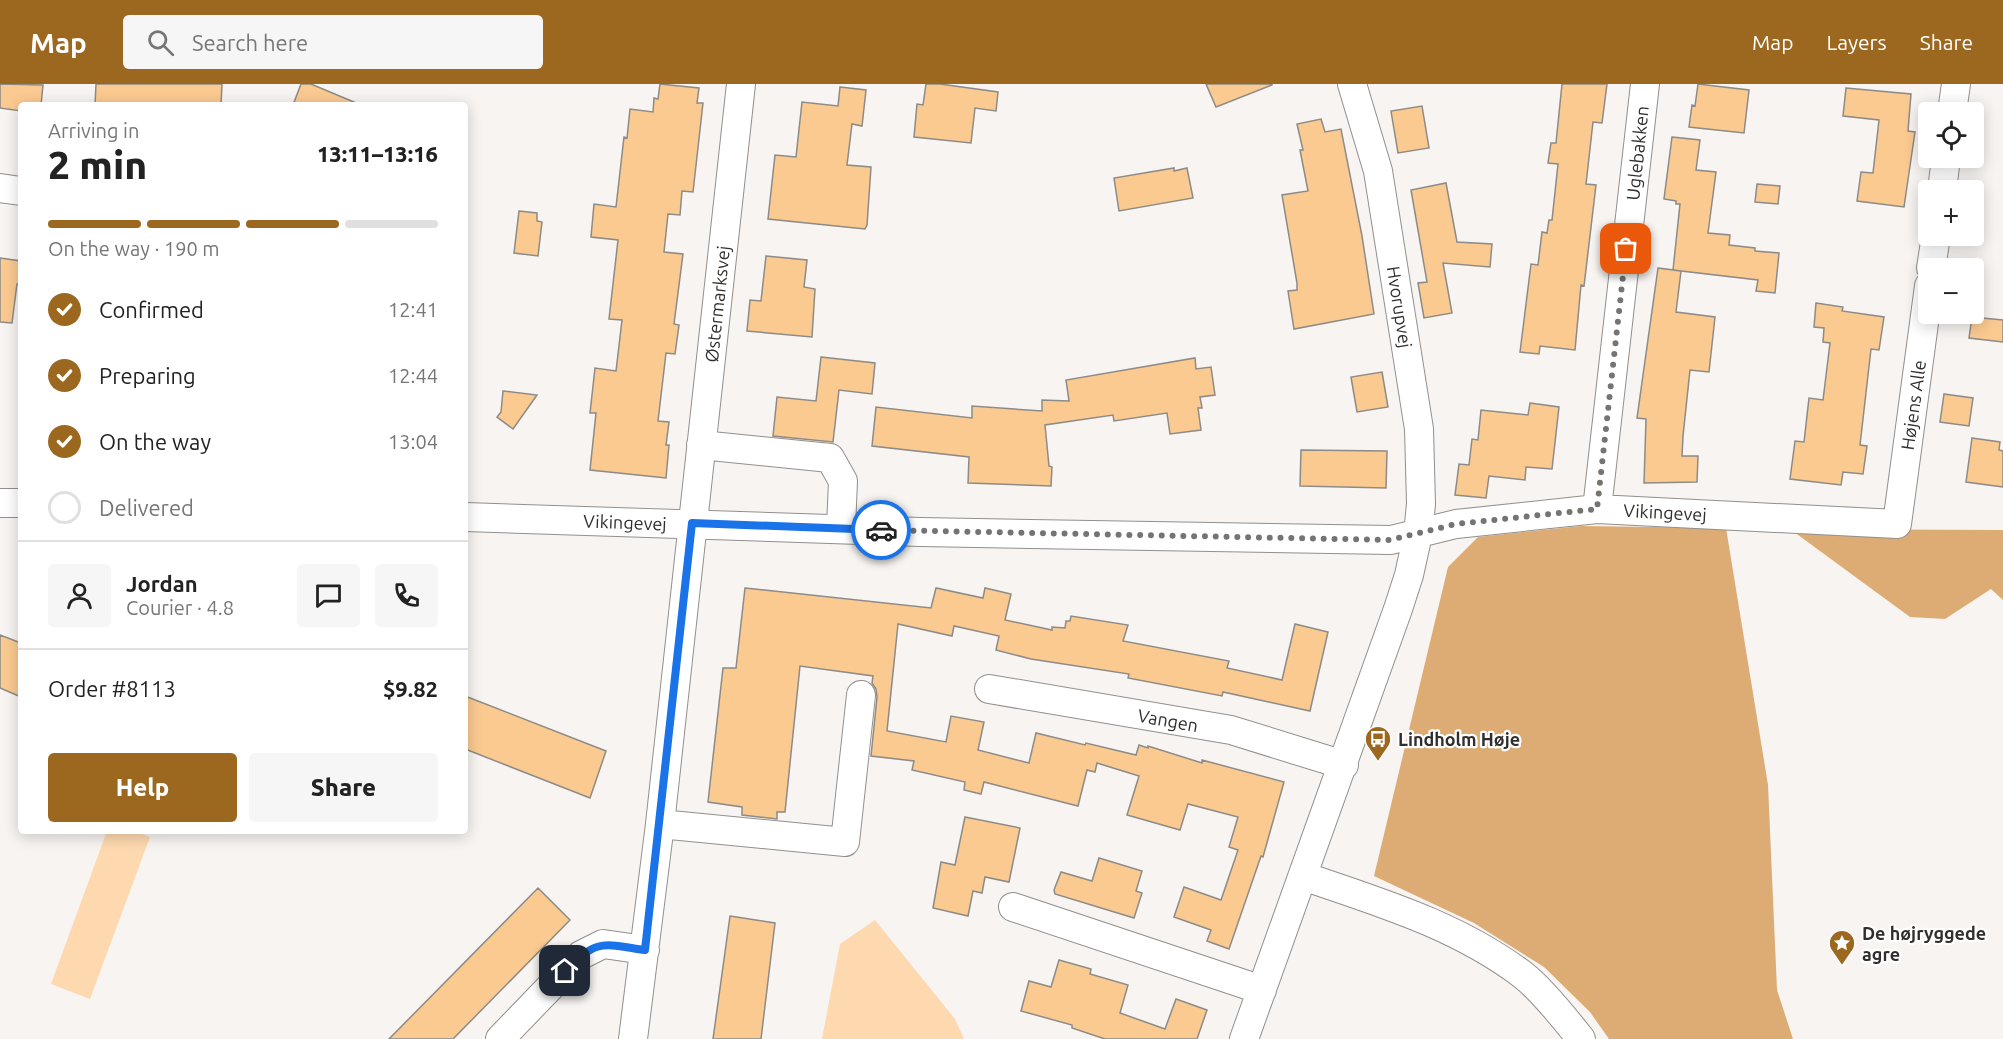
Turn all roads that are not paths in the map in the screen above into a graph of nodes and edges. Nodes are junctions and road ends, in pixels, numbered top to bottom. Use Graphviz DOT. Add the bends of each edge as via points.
graph roads {
  1 [pos="741,84"];
  2 [pos="1352,84"];
  3 [pos="1645,84"];
  4 [pos="1956,84"];
  5 [pos="1953,102"];
  6 [pos="0,188"];
  7 [pos="18,191"];
  8 [pos="1924,324"];
  9 [pos="701,445"];
  10 [pos="0,503"];
  11 [pos="18,503"];
  12 [pos="1597,509"];
  13 [pos="468,517"];
  14 [pos="692,523"];
  15 [pos="1897,524"];
  16 [pos="841,528"];
  17 [pos="1418,534"];
  18 [pos="989,689"];
  19 [pos="861,695"];
  20 [pos="1344,765"];
  21 [pos="660,824"];
  22 [pos="1303,876"];
  23 [pos="1014,907"];
  24 [pos="645,950"];
  25 [pos="1262,990"];
  26 [pos="500,1039"];
  27 [pos="633,1039"];
  28 [pos="1244,1039"];
  29 [pos="1581,1039"];
  1 -- 9 [label="street, Østermarksvej"];
  2 -- 17 [label="street, Hvorupvej" via="1378,171 1419,429"];
  3 -- 12 [label="street, Uglebakken"];
  4 -- 5 [label="street"];
  6 -- 7 [label="street"];
  8 -- 15 [label="street, Højens Alle"];
  9 -- 14 [label="street, Østermarksvej"];
  9 -- 16 [label="street" via="830,458 843,481"];
  10 -- 11 [label="street"];
  12 -- 15 [label="street, Vikingevej"];
  12 -- 17 [label="street, Vikingevej" via="1456,524"];
  13 -- 14 [label="street, Vikingevej"];
  14 -- 16 [label="street, Vikingevej"];
  14 -- 21 [label="street, Østermarksvej"];
  16 -- 17 [label="street, Vikingevej" via="1390,540"];
  17 -- 20 [label="street" via="1409,575"];
  18 -- 20 [label="street, Vangen" via="1231,730"];
  19 -- 21 [label="street" via="845,842"];
  20 -- 22 [label="street"];
  21 -- 24 [label="street, Østermarksvej"];
  22 -- 25 [label="street"];
  22 -- 29 [label="street" via="1418,915 1482,948 1524,976"];
  23 -- 25 [label="street"];
  24 -- 26 [label="street" via="603,944 581,955"];
  24 -- 27 [label="street, Østermarksvej"];
  25 -- 28 [label="street"];
}
